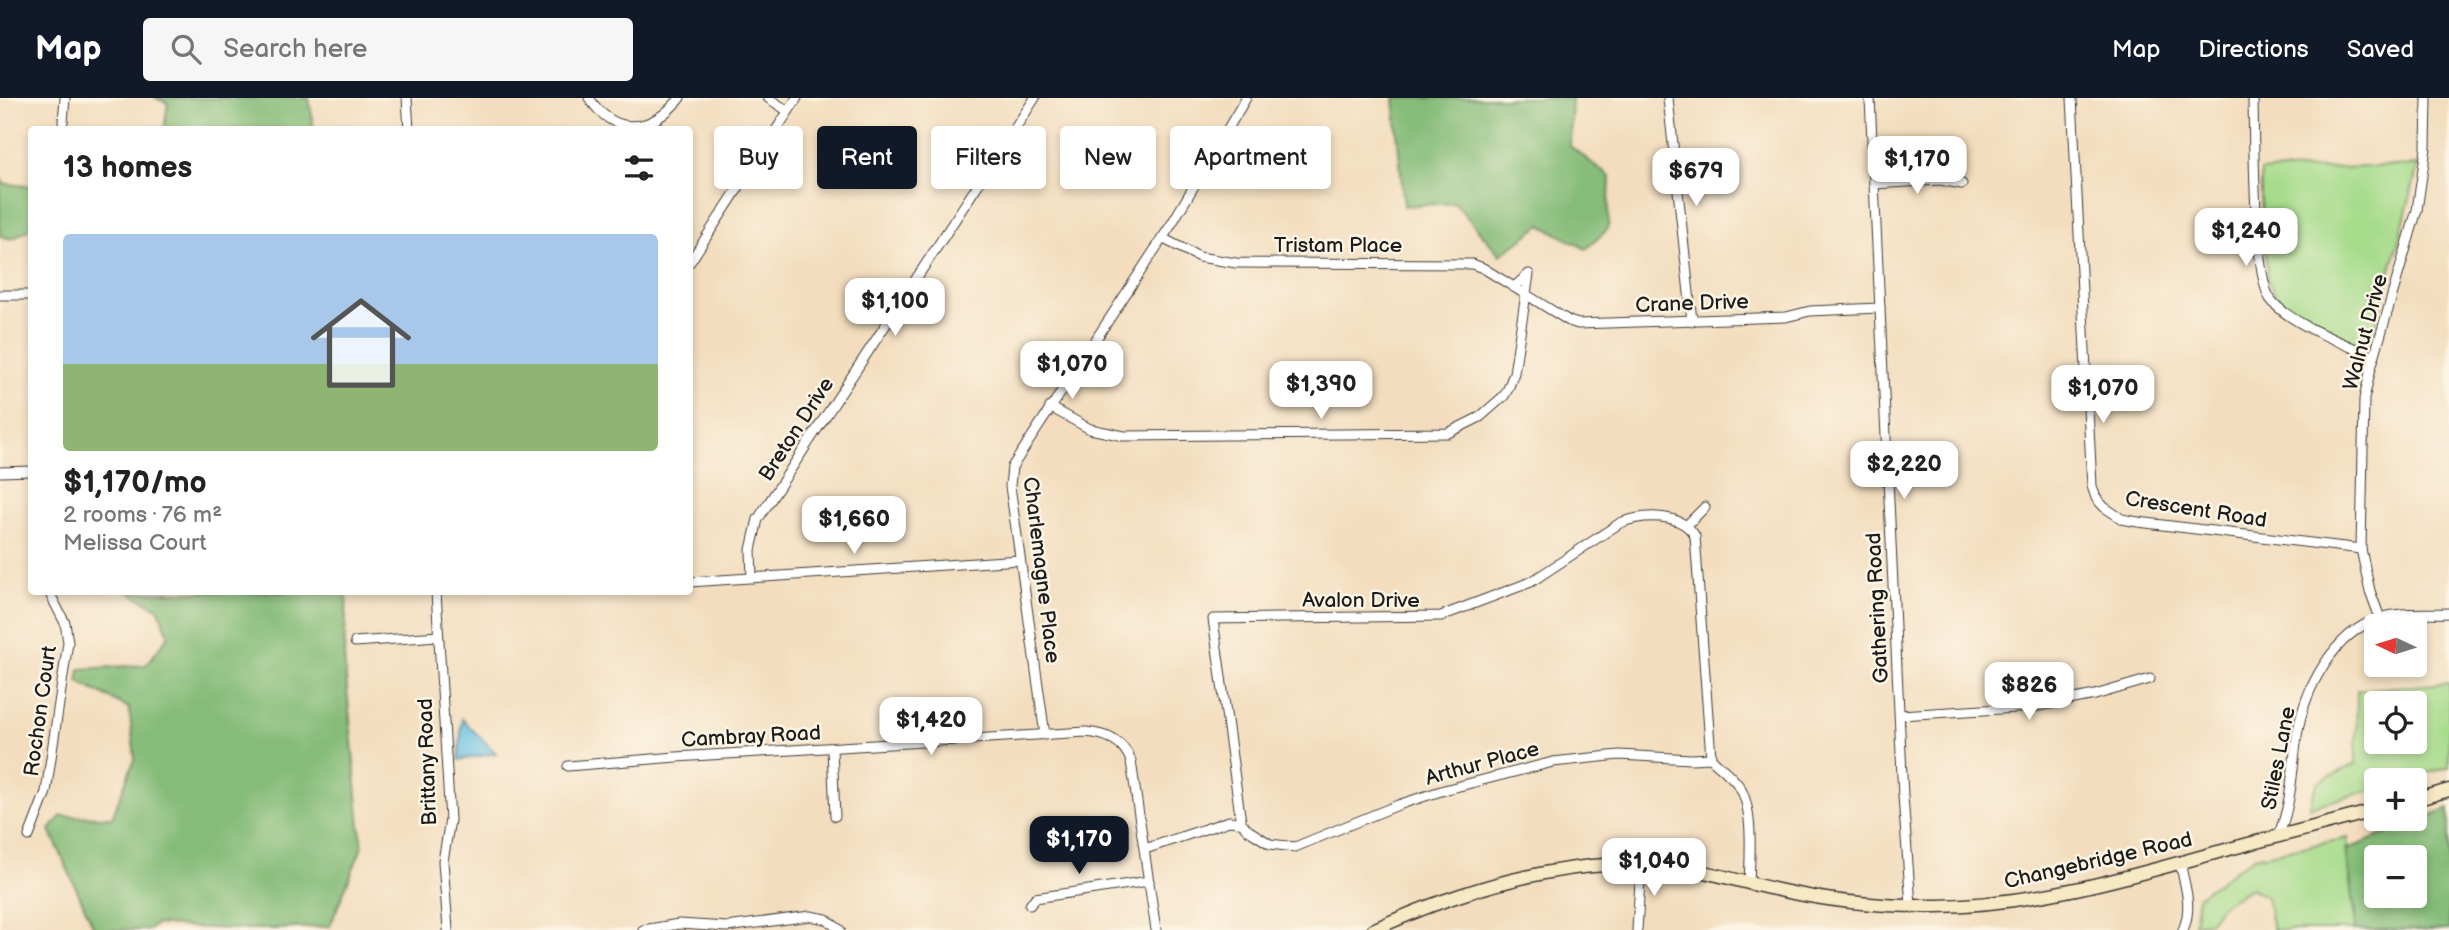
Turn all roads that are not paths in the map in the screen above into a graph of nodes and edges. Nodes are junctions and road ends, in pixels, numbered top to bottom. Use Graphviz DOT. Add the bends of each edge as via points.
graph roads {
  1 [pos="65,98"];
  2 [pos="407,98"];
  3 [pos="589,98"];
  4 [pos="680,98"];
  5 [pos="768,98"];
  6 [pos="797,98"];
  7 [pos="1035,98"];
  8 [pos="1246,98"];
  9 [pos="1668,98"];
  10 [pos="1870,98"];
  11 [pos="2072,98"];
  12 [pos="2253,98"];
  13 [pos="2427,98"];
  14 [pos="788,111"];
  15 [pos="63,122"];
  16 [pos="409,126"];
  17 [pos="1874,184"];
  18 [pos="1962,184"];
  19 [pos="1162,238"];
  20 [pos="693,257"];
  21 [pos="1514,287"];
  22 [pos="0,295"];
  23 [pos="28,295"];
  24 [pos="1526,295"];
  25 [pos="1880,308"];
  26 [pos="1692,321"];
  27 [pos="2374,357"];
  28 [pos="1050,407"];
  29 [pos="28,471"];
  30 [pos="0,472"];
  31 [pos="1704,506"];
  32 [pos="1687,525"];
  33 [pos="2361,549"];
  34 [pos="1020,560"];
  35 [pos="752,578"];
  36 [pos="693,582"];
  37 [pos="51,595"];
  38 [pos="436,595"];
  39 [pos="2449,613"];
  40 [pos="2379,614"];
  41 [pos="2420,614"];
  42 [pos="2364,626"];
  43 [pos="439,636"];
  44 [pos="355,642"];
  45 [pos="2150,679"];
  46 [pos="1900,715"];
  47 [pos="1045,735"];
  48 [pos="832,749"];
  49 [pos="1711,758"];
  50 [pos="568,766"];
  51 [pos="2449,790"];
  52 [pos="2427,796"];
  53 [pos="2364,813"];
  54 [pos="835,816"];
  55 [pos="1241,822"];
  56 [pos="29,836"];
  57 [pos="2278,836"];
  58 [pos="1145,849"];
  59 [pos="2180,863"];
  60 [pos="1641,865"];
  61 [pos="1149,880"];
  62 [pos="1749,883"];
  63 [pos="1030,905"];
  64 [pos="1911,906"];
  65 [pos="725,929"];
  66 [pos="448,930"];
  67 [pos="643,930"];
  68 [pos="840,930"];
  69 [pos="1157,930"];
  70 [pos="1373,930"];
  71 [pos="1637,930"];
  72 [pos="2183,930"];
  1 -- 15 [label="street"];
  2 -- 16 [label="street"];
  3 -- 4 [label="street" via="606,115 632,126 651,124"];
  5 -- 14 [label="street"];
  6 -- 14 [label="street"];
  7 -- 35 [label="street, Breton Drive" via="758,519 751,550"];
  8 -- 19 [label="street, Charlemagne Place"];
  9 -- 26 [label="street"];
  10 -- 17 [label="street, Gathering Road"];
  11 -- 33 [label="street, Crescent Road" via="2088,436 2096,498 2113,514 2138,522"];
  12 -- 27 [label="street" via="2260,255 2266,291 2293,318"];
  13 -- 27 [label="street, Walnut Drive" via="2426,149 2417,210"];
  14 -- 20 [label="street"];
  17 -- 18 [label="street" via="1940,180"];
  17 -- 25 [label="street, Gathering Road"];
  19 -- 21 [label="street, Tristam Place" via="1199,257 1236,263 1472,264"];
  19 -- 28 [label="street, Charlemagne Place"];
  21 -- 24 [label="street, Crane Drive"];
  21 -- 24 [label="street" via="1529,274"];
  22 -- 23 [label="street"];
  24 -- 26 [label="street, Crane Drive" via="1578,324"];
  24 -- 28 [label="street" via="1508,389 1479,417 1448,433 1124,436 1090,429"];
  25 -- 26 [label="street, Crane Drive"];
  25 -- 46 [label="street, Gathering Road"];
  27 -- 33 [label="street, Walnut Drive" via="2364,398"];
  28 -- 34 [label="street, Charlemagne Place" via="1012,467 1010,486"];
  29 -- 30 [label="street"];
  31 -- 32 [label="street"];
  32 -- 49 [label="street" via="1697,542"];
  32 -- 55 [label="street, Avalon Drive" via="1677,520 1632,518 1531,582 1437,617 1213,619"];
  33 -- 40 [label="street, Walnut Drive"];
  34 -- 35 [label="street"];
  34 -- 47 [label="street, Charlemagne Place"];
  35 -- 36 [label="street"];
  37 -- 56 [label="street, Rochon Court" via="65,623 68,642 46,792"];
  38 -- 43 [label="street, Brittany Road"];
  39 -- 41 [label="street, Stiles Lane"];
  42 -- 57 [label="street, Stiles Lane" via="2342,642 2307,699"];
  43 -- 44 [label="street"];
  43 -- 66 [label="street, Brittany Road" via="450,820 443,861"];
  45 -- 46 [label="street" via="2064,703"];
  46 -- 64 [label="street, Gathering Road"];
  47 -- 48 [label="street, Cambray Road"];
  47 -- 58 [label="street, Cambray Road" via="1098,734 1121,744 1131,761"];
  48 -- 50 [label="street, Cambray Road"];
  48 -- 54 [label="street"];
  49 -- 55 [label="street, Arthur Place" via="1619,755 1553,762 1398,805 1295,847 1270,844"];
  49 -- 62 [label="street" via="1739,786 1746,803"];
  51 -- 52 [label="main road"];
  53 -- 57 [label="main road, Changebridge Road"];
  55 -- 58 [label="street" via="1216,824"];
  57 -- 59 [label="main road, Changebridge Road"];
  58 -- 61 [label="street, Cambray Road"];
  59 -- 64 [label="main road, Changebridge Road" via="2018,900"];
  59 -- 72 [label="street" via="2188,899"];
  60 -- 62 [label="main road, Changebridge Road" via="1675,867"];
  60 -- 70 [label="main road, Changebridge Road" via="1584,866 1507,883 1429,906"];
  60 -- 71 [label="street"];
  61 -- 63 [label="street" via="1035,898"];
  61 -- 69 [label="street, Cambray Road"];
  62 -- 64 [label="main road, Changebridge Road" via="1842,900"];
  65 -- 67 [label="street" via="679,924"];
  65 -- 68 [label="street" via="810,916 826,919"];
}
